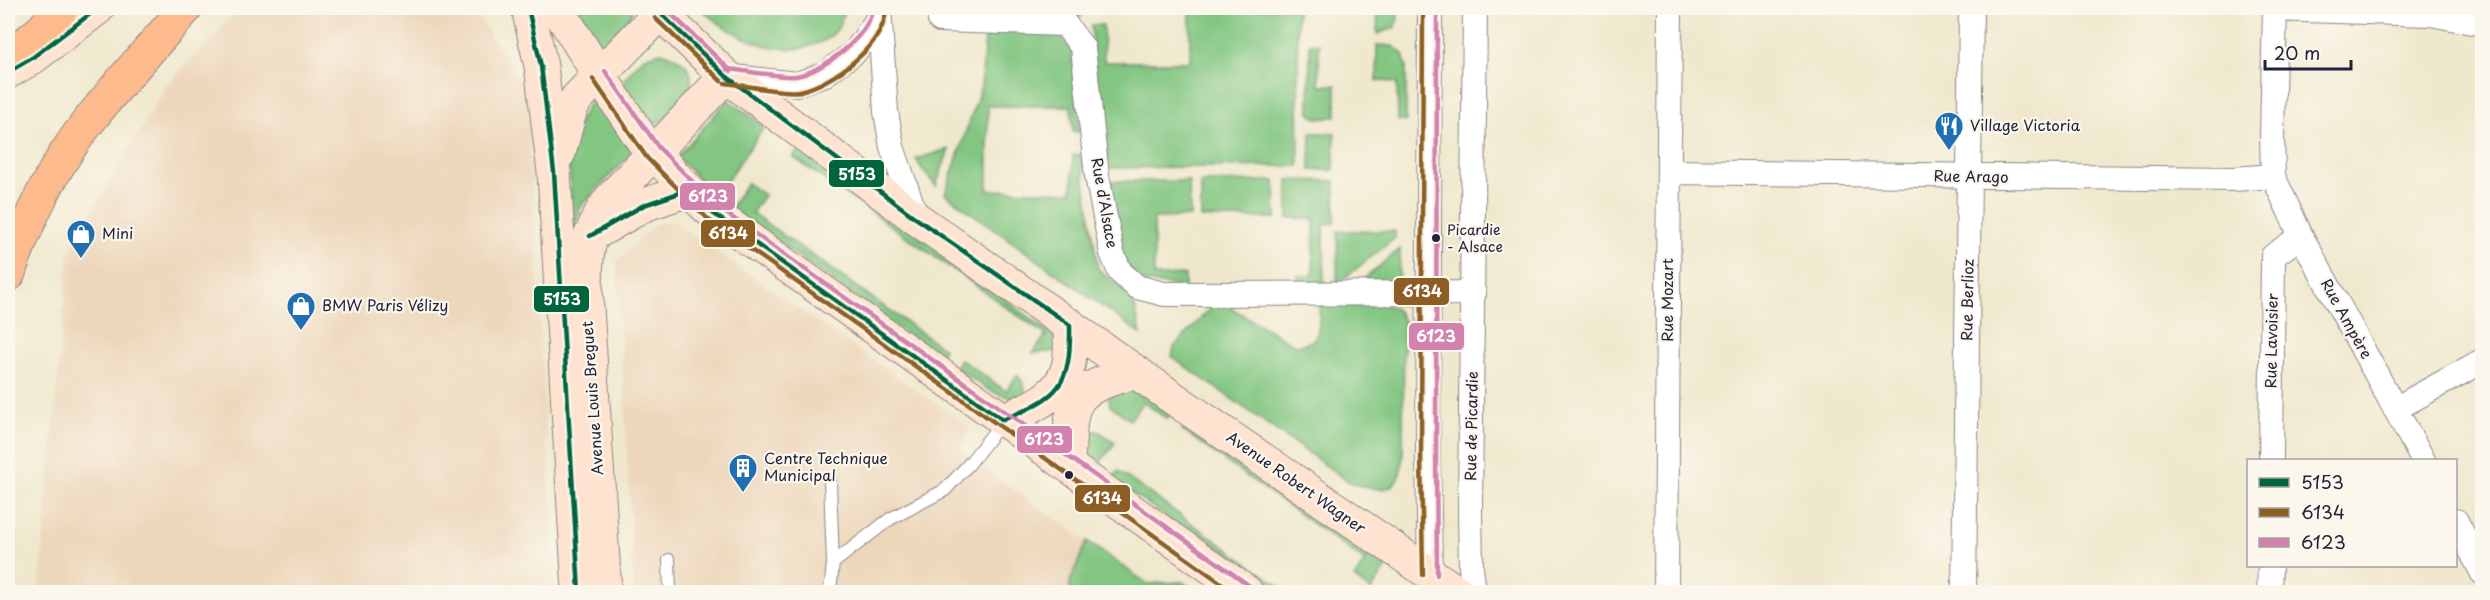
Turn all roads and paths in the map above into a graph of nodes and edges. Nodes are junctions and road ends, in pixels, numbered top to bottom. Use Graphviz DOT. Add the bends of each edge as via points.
graph roads {
  1 [pos="62,8"];
  2 [pos="98,8"];
  3 [pos="186,8"];
  4 [pos="528,8"];
  5 [pos="557,8"];
  6 [pos="1430,8"];
  7 [pos="1475,8"];
  8 [pos="1670,8"];
  9 [pos="1971,8"];
  10 [pos="2275,8"];
  11 [pos="657,10"];
  12 [pos="879,12"];
  13 [pos="940,14"];
  14 [pos="2482,24"];
  15 [pos="8,57"];
  16 [pos="8,72"];
  17 [pos="599,75"];
  18 [pos="726,76"];
  19 [pos="653,153"];
  20 [pos="554,172"];
  21 [pos="1669,172"];
  22 [pos="2273,176"];
  23 [pos="1970,177"];
  24 [pos="688,189"];
  25 [pos="917,219"];
  26 [pos="590,236"];
  27 [pos="2301,236"];
  28 [pos="8,275"];
  29 [pos="1429,293"];
  30 [pos="1474,293"];
  31 [pos="1070,325"];
  32 [pos="2482,361"];
  33 [pos="1136,372"];
  34 [pos="2395,409"];
  35 [pos="1003,420"];
  36 [pos="2271,459"];
  37 [pos="2422,459"];
  38 [pos="1068,466"];
  39 [pos="830,481"];
  40 [pos="2457,523"];
  41 [pos="669,560"];
  42 [pos="833,563"];
  43 [pos="2270,567"];
  44 [pos="2482,572"];
  45 [pos="1444,584"];
  46 [pos="579,592"];
  47 [pos="605,592"];
  48 [pos="670,592"];
  49 [pos="830,592"];
  50 [pos="1246,592"];
  51 [pos="1474,592"];
  52 [pos="1666,592"];
  53 [pos="1964,592"];
  54 [pos="2269,592"];
  1 -- 15 [label="highway"];
  2 -- 16 [label="main road"];
  3 -- 28 [label="highway" via="87,123 62,159 23,231"];
  4 -- 20 [label="main road" via="541,66"];
  5 -- 17 [label="main road"];
  6 -- 29 [label="street"];
  7 -- 30 [label="street, Rue de Picardie"];
  8 -- 21 [label="street, Rue Mozart"];
  9 -- 23 [label="street, Rue Berlioz"];
  10 -- 14 [label="street" via="2431,14"];
  10 -- 22 [label="street"];
  11 -- 17 [label="main road"];
  11 -- 18 [label="main road, Avenue Robert Wagner"];
  12 -- 18 [label="street" via="855,52 825,74 797,84"];
  12 -- 25 [label="street" via="892,147"];
  13 -- 29 [label="street, Rue d'Alsace" via="1065,24 1083,48 1097,176 1112,253 1120,272 1137,286 1164,294"];
  17 -- 19 [label="main road"];
  17 -- 20 [label="main road" via="571,108"];
  18 -- 19 [label="main road, Avenue Louis Breguet"];
  18 -- 25 [label="main road, Avenue Robert Wagner"];
  19 -- 24 [label="main road"];
  19 -- 26 [label="main road, Avenue Louis Breguet" via="598,214"];
  20 -- 46 [label="main road, Avenue Louis Breguet"];
  21 -- 23 [label="street, Rue Arago"];
  21 -- 52 [label="street, Rue Mozart"];
  22 -- 23 [label="street, Rue Arago"];
  22 -- 27 [label="street, Rue Ampère"];
  23 -- 53 [label="street, Rue Berlioz"];
  24 -- 26 [label="main road" via="644,205"];
  24 -- 35 [label="main road" via="714,214"];
  25 -- 31 [label="main road, Avenue Robert Wagner"];
  26 -- 47 [label="main road, Avenue Louis Breguet" via="585,273"];
  27 -- 34 [label="street, Rue Ampère"];
  27 -- 36 [label="street, Rue Lavoisier" via="2273,256"];
  29 -- 30 [label="street, Rue d'Alsace"];
  29 -- 45 [label="street"];
  30 -- 51 [label="street, Rue de Picardie" via="1470,512"];
  31 -- 33 [label="main road, Avenue Robert Wagner"];
  31 -- 35 [label="main road" via="1069,363 1057,388 1043,402"];
  32 -- 34 [label="street"];
  33 -- 38 [label="main road" via="1089,387 1077,399 1070,421"];
  33 -- 45 [label="main road, Avenue Robert Wagner"];
  34 -- 37 [label="street, Rue Ampère"];
  35 -- 38 [label="main road"];
  35 -- 42 [label="lane" via="945,490 890,519"];
  38 -- 50 [label="main road"];
  39 -- 42 [label="lane"];
  40 -- 44 [label="street"];
  41 -- 48 [label="lane"];
  42 -- 49 [label="lane"];
  43 -- 54 [label="street"];
}
